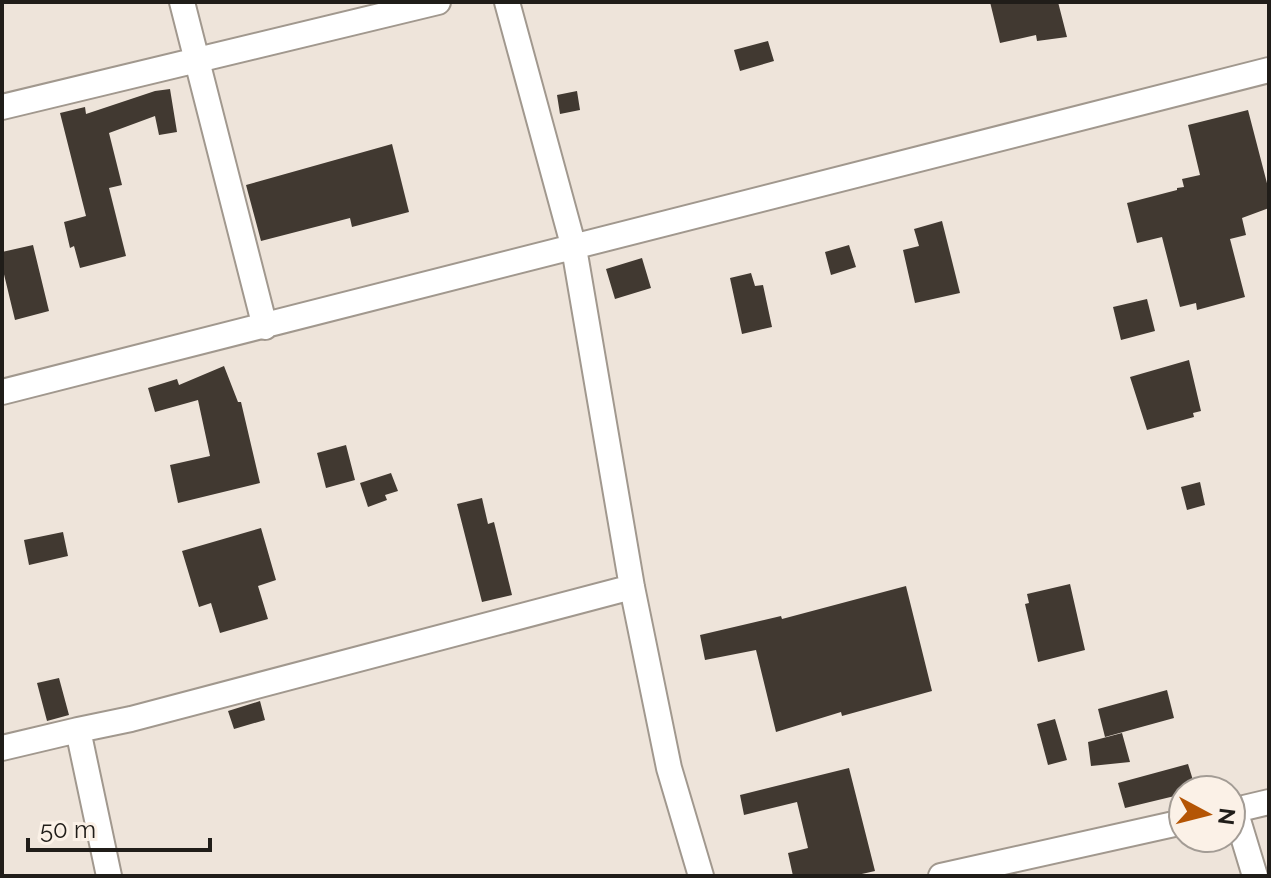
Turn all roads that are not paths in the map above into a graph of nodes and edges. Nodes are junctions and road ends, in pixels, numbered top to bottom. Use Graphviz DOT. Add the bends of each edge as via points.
graph roads {
  1 [pos="182,2"];
  2 [pos="438,2"];
  3 [pos="507,2"];
  4 [pos="197,60"];
  5 [pos="1269,70"];
  6 [pos="2,107"];
  7 [pos="574,248"];
  8 [pos="265,327"];
  9 [pos="2,392"];
  10 [pos="632,587"];
  11 [pos="78,730"];
  12 [pos="2,748"];
  13 [pos="1269,802"];
  14 [pos="1247,808"];
  15 [pos="1167,826"];
  16 [pos="1247,852"];
  17 [pos="976,872"];
  18 [pos="109,876"];
  19 [pos="701,876"];
  20 [pos="941,876"];
  21 [pos="1255,876"];
  1 -- 4 [label="street"];
  2 -- 4 [label="street"];
  3 -- 7 [label="street"];
  4 -- 6 [label="street"];
  4 -- 8 [label="street"];
  5 -- 7 [label="street"];
  7 -- 8 [label="street"];
  7 -- 10 [label="street"];
  8 -- 9 [label="street"];
  10 -- 11 [label="street"];
  10 -- 19 [label="street" via="669,768"];
  11 -- 12 [label="street"];
  11 -- 18 [label="street"];
  13 -- 14 [label="street"];
  15 -- 17 [label="street"];
  16 -- 21 [label="street"];
  17 -- 20 [label="street"];
}
